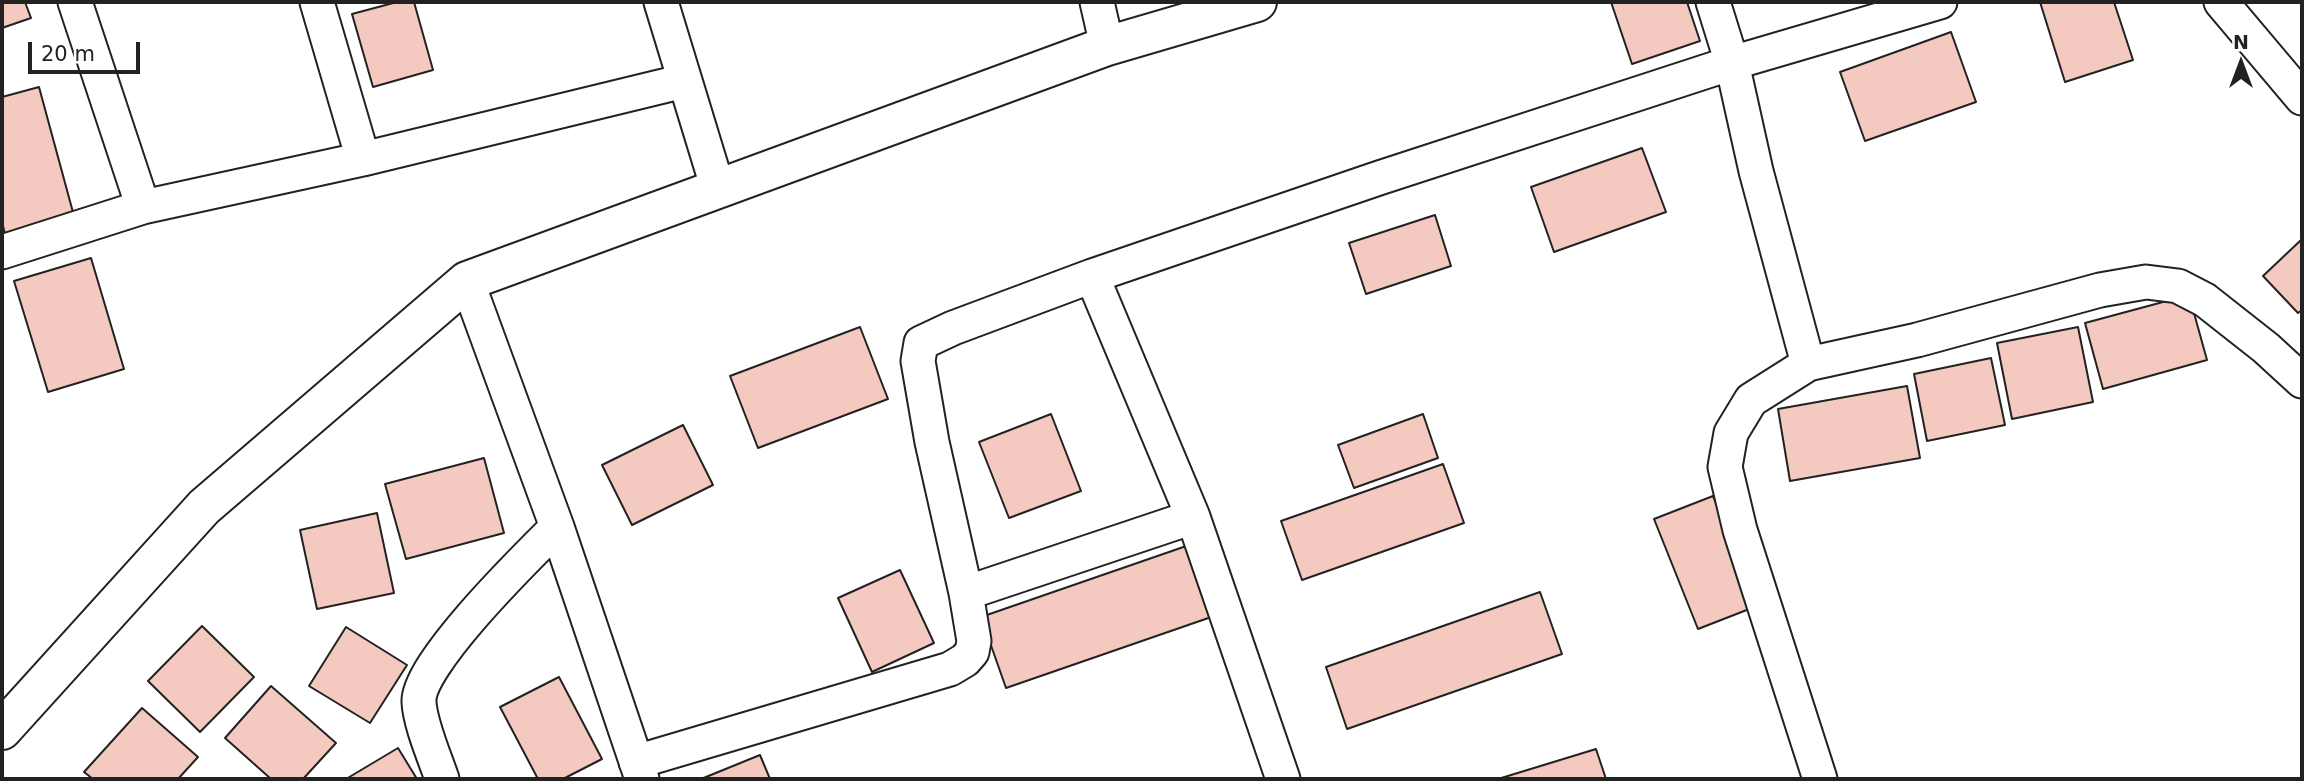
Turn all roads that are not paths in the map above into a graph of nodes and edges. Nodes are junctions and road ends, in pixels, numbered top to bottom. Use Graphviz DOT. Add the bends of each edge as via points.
graph roads {
  1 [pos="75,2"];
  2 [pos="317,2"];
  3 [pos="661,2"];
  4 [pos="1097,2"];
  5 [pos="1257,2"];
  6 [pos="1713,2"];
  7 [pos="1940,2"];
  8 [pos="2221,2"];
  9 [pos="1107,46"];
  10 [pos="1732,63"];
  11 [pos="684,81"];
  12 [pos="2302,98"];
  13 [pos="363,159"];
  14 [pos="718,188"];
  15 [pos="143,207"];
  16 [pos="2,252"];
  17 [pos="1092,276"];
  18 [pos="467,281"];
  19 [pos="1808,364"];
  20 [pos="2302,381"];
  21 [pos="1193,517"];
  22 [pos="557,527"];
  23 [pos="966,593"];
  24 [pos="2,730"];
  25 [pos="639,771"];
  26 [pos="442,779"];
  27 [pos="1283,779"];
  28 [pos="1821,779"];
  1 -- 15 [label="street"];
  2 -- 13 [label="street"];
  3 -- 11 [label="street"];
  4 -- 9 [label="street"];
  5 -- 9 [label="highway"];
  6 -- 10 [label="street"];
  7 -- 10 [label="street"];
  8 -- 12 [label="street"];
  9 -- 14 [label="highway"];
  10 -- 17 [label="street"];
  10 -- 19 [label="street"];
  11 -- 13 [label="street"];
  11 -- 14 [label="street"];
  13 -- 15 [label="street"];
  14 -- 18 [label="highway"];
  15 -- 16 [label="street"];
  17 -- 21 [label="street"];
  17 -- 23 [label="street" via="921,343 918,361 932,442"];
  18 -- 22 [label="street"];
  18 -- 24 [label="highway" via="204,508"];
  19 -- 20 [label="street" via="2146,282 2178,285 2205,300"];
  19 -- 28 [label="street" via="1751,400 1731,433 1725,467 1740,530"];
  21 -- 23 [label="street"];
  21 -- 27 [label="street"];
  22 -- 25 [label="street"];
  22 -- 26 [label="street" via="495,589 433,665 419,700"];
  23 -- 25 [label="street" via="972,652 950,669"];
}
